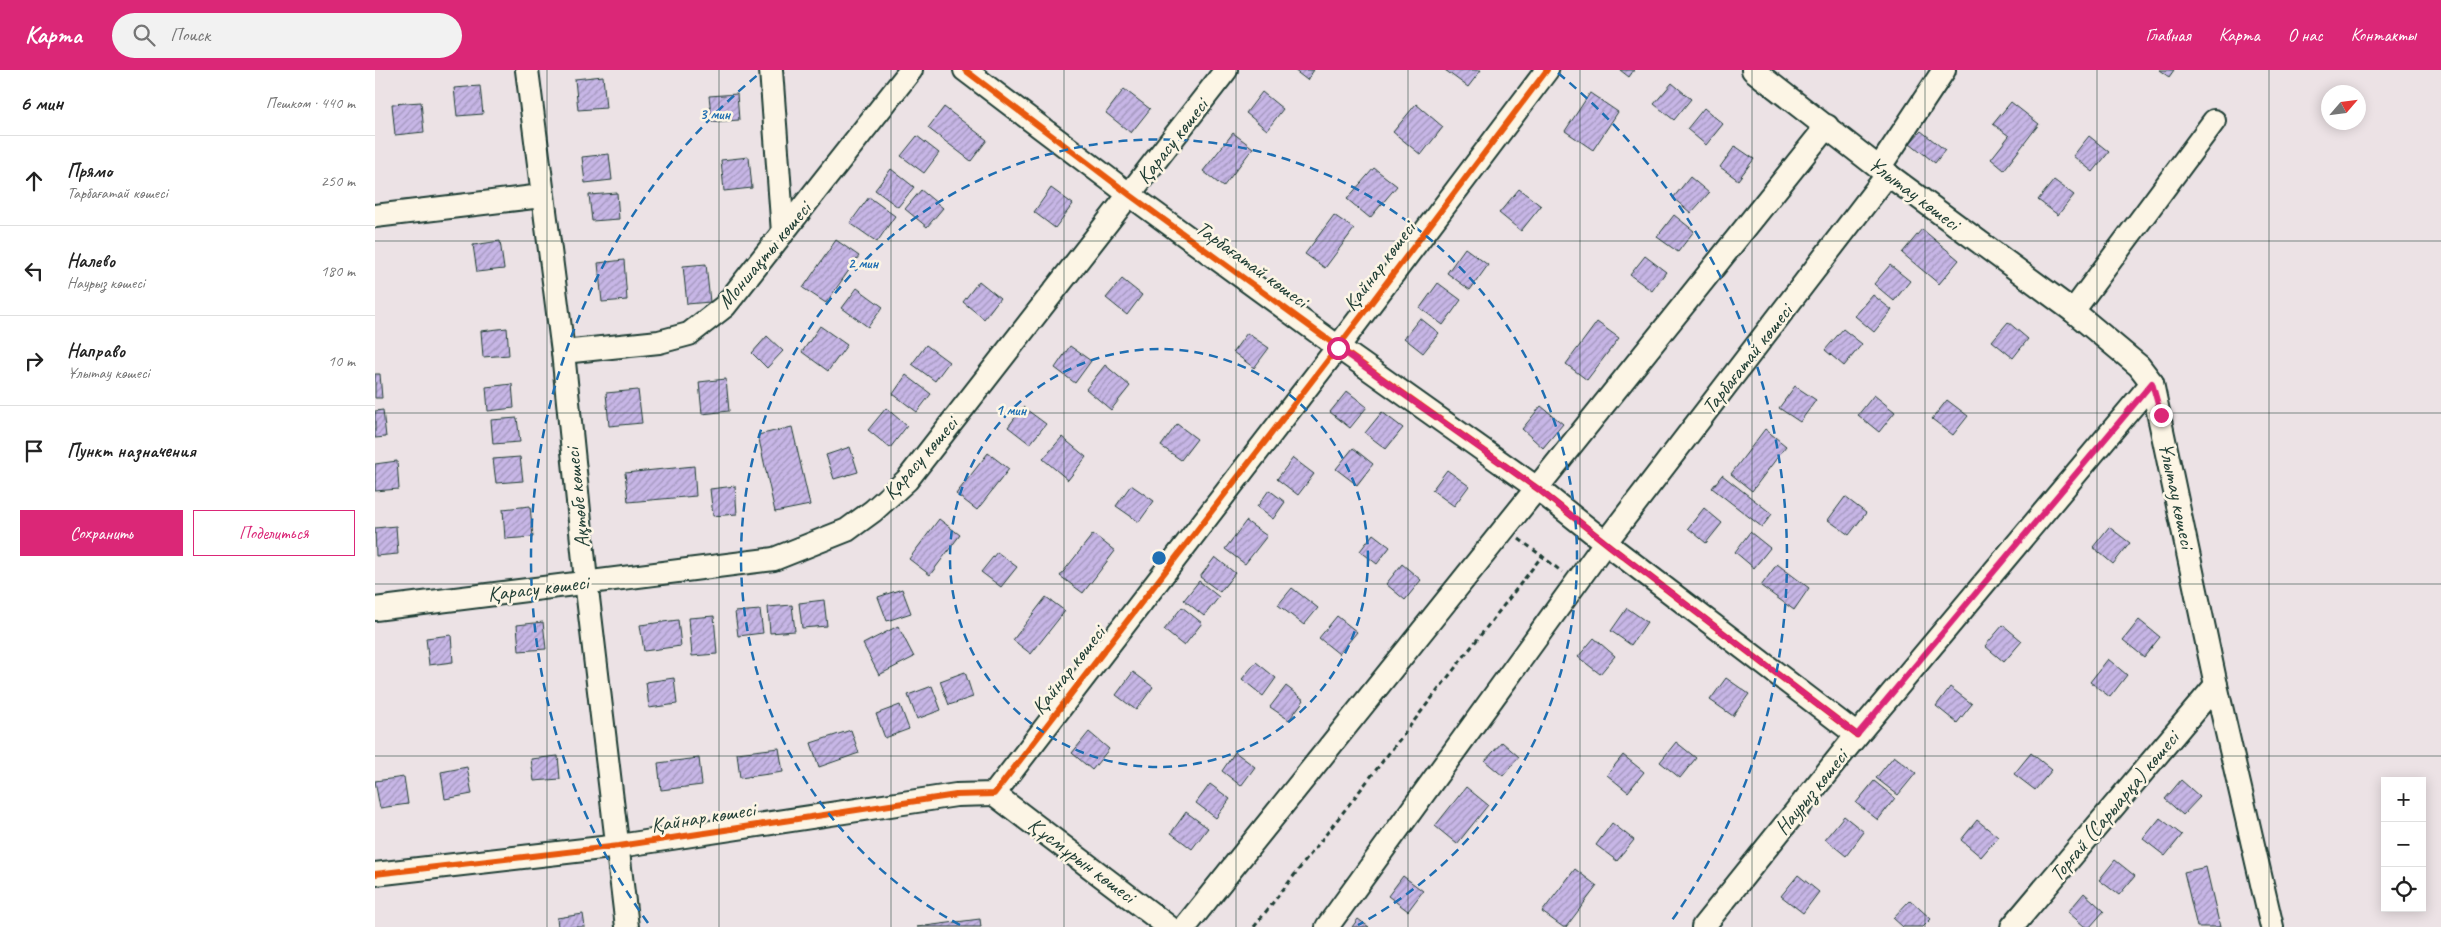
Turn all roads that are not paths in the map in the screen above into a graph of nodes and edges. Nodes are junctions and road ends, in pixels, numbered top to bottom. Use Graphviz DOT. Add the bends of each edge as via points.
graph roads {
  1 [pos="527,70"];
  2 [pos="771,70"];
  3 [pos="911,70"];
  4 [pos="965,70"];
  5 [pos="1226,70"];
  6 [pos="1547,70"];
  7 [pos="1753,70"];
  8 [pos="1944,70"];
  9 [pos="2214,121"];
  10 [pos="1827,126"];
  11 [pos="1884,171"];
  12 [pos="1130,195"];
  13 [pos="542,196"];
  14 [pos="375,216"];
  15 [pos="783,233"];
  16 [pos="2073,312"];
  17 [pos="1338,348"];
  18 [pos="563,352"];
  19 [pos="2152,383"];
  20 [pos="1538,489"];
  21 [pos="1605,543"];
  22 [pos="586,581"];
  23 [pos="375,609"];
  24 [pos="2215,685"];
  25 [pos="1857,735"];
  26 [pos="994,794"];
  27 [pos="619,846"];
  28 [pos="375,874"];
  29 [pos="627,927"];
  30 [pos="1169,927"];
  31 [pos="1185,927"];
  32 [pos="1327,927"];
  33 [pos="1703,927"];
  34 [pos="2012,927"];
  35 [pos="2272,927"];
  1 -- 13 [label="street, Ақтөбе көшесі"];
  2 -- 15 [label="street"];
  3 -- 15 [label="street, Моншақты көшесі"];
  4 -- 12 [label="street, Тарбағатай көшесі"];
  5 -- 12 [label="street, Қарасу көшесі"];
  6 -- 17 [label="street, Қайнар көшесі"];
  7 -- 10 [label="street, Ұлытау көшесі"];
  8 -- 11 [label="street, Тарбағатай көшесі"];
  9 -- 16 [label="street"];
  10 -- 11 [label="street, Ұлытау көшесі"];
  10 -- 20 [label="street"];
  11 -- 16 [label="street, Ұлытау көшесі"];
  11 -- 21 [label="street, Тарбағатай көшесі"];
  12 -- 17 [label="street, Тарбағатай көшесі"];
  12 -- 22 [label="street, Қарасу көшесі" via="907,480 847,530 774,559"];
  13 -- 14 [label="street"];
  13 -- 18 [label="street, Ақтөбе көшесі"];
  15 -- 18 [label="street, Моншақты көшесі" via="725,306 689,334 659,342"];
  16 -- 19 [label="street, Ұлытау көшесі" via="2139,366"];
  17 -- 20 [label="street, Тарбағатай көшесі"];
  17 -- 26 [label="street, Қайнар көшесі"];
  18 -- 22 [label="street, Ақтөбе көшесі"];
  19 -- 24 [label="street, Ұлытау көшесі"];
  19 -- 25 [label="street, Наурыз көшесі"];
  20 -- 21 [label="street, Тарбағатай көшесі"];
  20 -- 31 [label="street" via="1503,527"];
  21 -- 25 [label="street, Тарбағатай көшесі"];
  21 -- 32 [label="street"];
  22 -- 23 [label="street, Қарасу көшесі"];
  22 -- 27 [label="street, Ақтөбе көшесі"];
  24 -- 34 [label="street, Торғай (Сарыарқа) көшесі"];
  24 -- 35 [label="street, Ұлытау көшесі"];
  25 -- 33 [label="street, Наурыз көшесі"];
  26 -- 27 [label="street, Қайнар көшесі" via="956,795"];
  26 -- 30 [label="street, Құсмұрын көшесі"];
  27 -- 28 [label="street, Қайнар көшесі"];
  27 -- 29 [label="street, Ақтөбе көшесі"];
}
